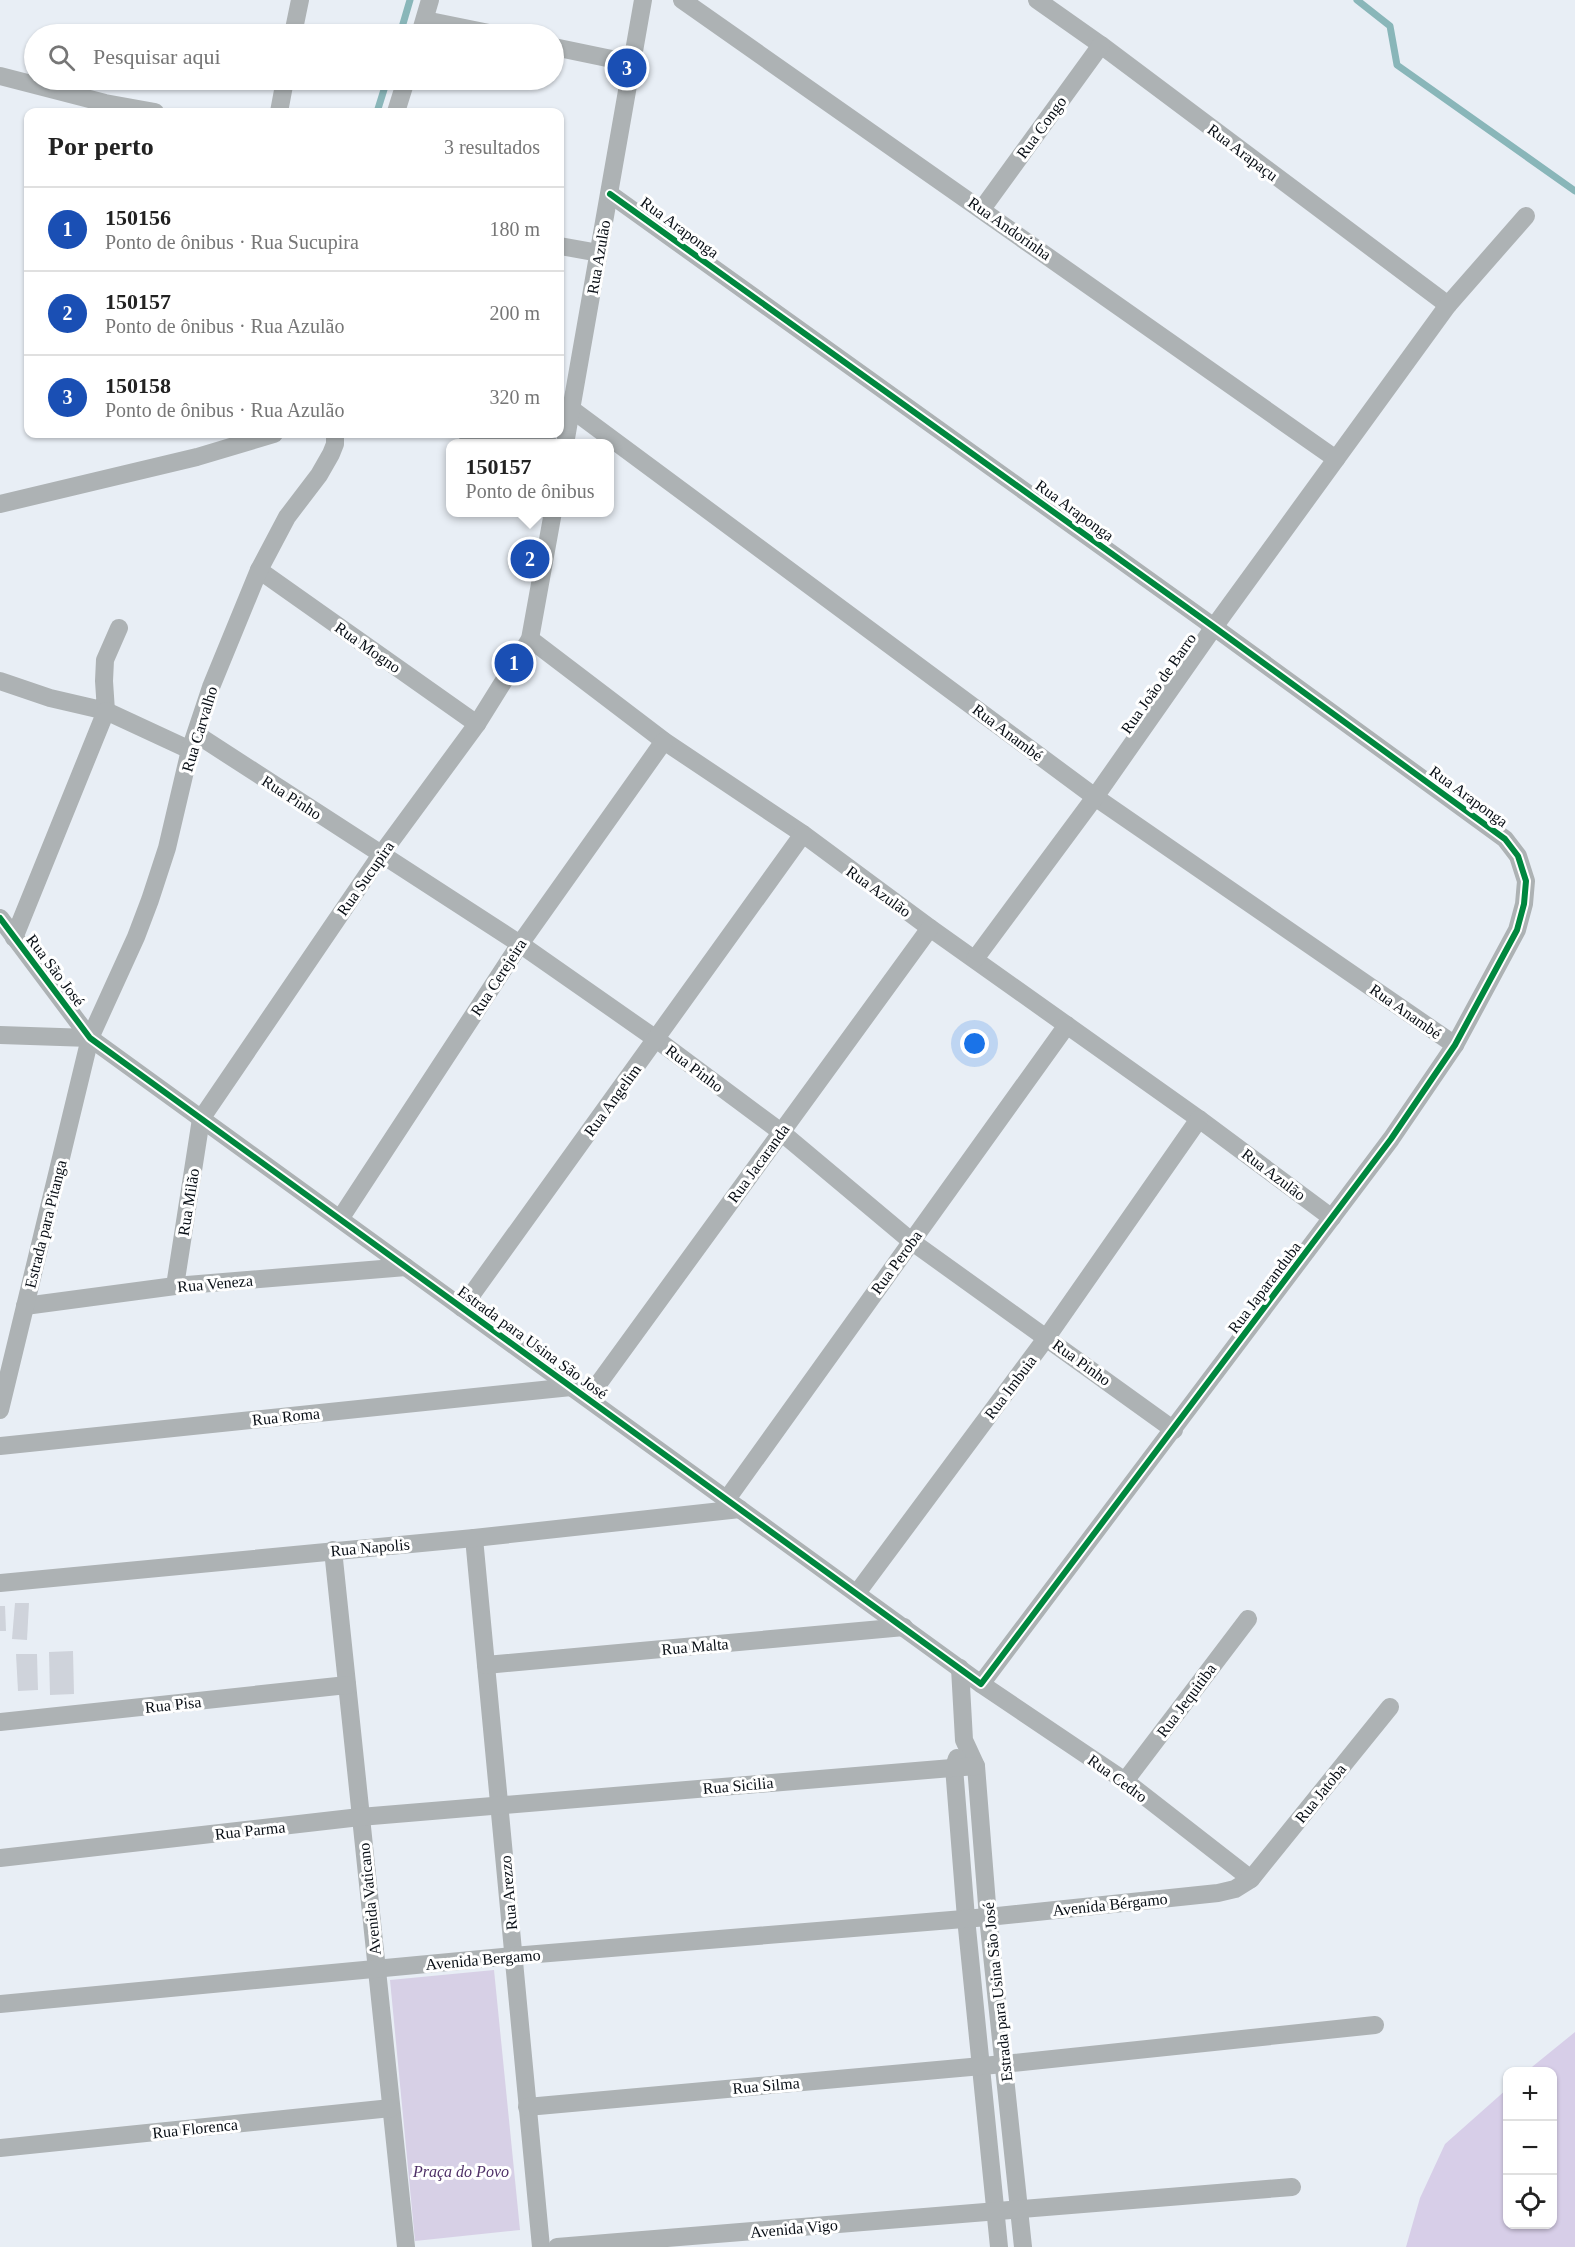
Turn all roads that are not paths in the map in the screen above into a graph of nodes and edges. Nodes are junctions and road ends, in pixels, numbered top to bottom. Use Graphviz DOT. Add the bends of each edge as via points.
graph roads {
  1 [pos="300,0"];
  2 [pos="430,0"];
  3 [pos="643,0"];
  4 [pos="682,0"];
  5 [pos="1038,0"];
  6 [pos="295,24"];
  7 [pos="424,24"];
  8 [pos="1101,45"];
  9 [pos="564,49"];
  10 [pos="631,63"];
  11 [pos="0,76"];
  12 [pos="24,82"];
  13 [pos="54,90"];
  14 [pos="283,90"];
  15 [pos="403,90"];
  16 [pos="133,108"];
  17 [pos="280,108"];
  18 [pos="397,108"];
  19 [pos="610,194"];
  20 [pos="982,208"];
  21 [pos="1526,216"];
  22 [pos="564,247"];
  23 [pos="599,253"];
  24 [pos="1448,305"];
  25 [pos="570,408"];
  26 [pos="261,438"];
  27 [pos="335,438"];
  28 [pos="566,439"];
  29 [pos="612,439"];
  30 [pos="614,441"];
  31 [pos="1336,459"];
  32 [pos="0,504"];
  33 [pos="552,517"];
  34 [pos="260,570"];
  35 [pos="1214,627"];
  36 [pos="119,628"];
  37 [pos="530,639"];
  38 [pos="0,681"];
  39 [pos="106,711"];
  40 [pos="477,724"];
  41 [pos="664,741"];
  42 [pos="193,742"];
  43 [pos="1095,797"];
  44 [pos="803,834"];
  45 [pos="380,856"];
  46 [pos="1518,856"];
  47 [pos="0,918"];
  48 [pos="930,928"];
  49 [pos="14,938"];
  50 [pos="520,944"];
  51 [pos="975,958"];
  52 [pos="1067,1025"];
  53 [pos="0,1035"];
  54 [pos="90,1038"];
  55 [pos="656,1040"];
  56 [pos="1455,1045"];
  57 [pos="201,1119"];
  58 [pos="1199,1119"];
  59 [pos="781,1132"];
  60 [pos="1332,1218"];
  61 [pos="340,1219"];
  62 [pos="911,1241"];
  63 [pos="406,1267"];
  64 [pos="175,1286"];
  65 [pos="25,1306"];
  66 [pos="462,1308"];
  67 [pos="1047,1337"];
  68 [pos="571,1387"];
  69 [pos="588,1398"];
  70 [pos="0,1410"];
  71 [pos="1174,1430"];
  72 [pos="0,1446"];
  73 [pos="733,1504"];
  74 [pos="474,1539"];
  75 [pos="333,1550"];
  76 [pos="0,1582"];
  77 [pos="857,1593"];
  78 [pos="1248,1619"];
  79 [pos="904,1627"];
  80 [pos="486,1665"];
  81 [pos="960,1668"];
  82 [pos="981,1684"];
  83 [pos="347,1685"];
  84 [pos="1390,1707"];
  85 [pos="0,1722"];
  86 [pos="964,1740"];
  87 [pos="976,1766"];
  88 [pos="954,1767"];
  89 [pos="1125,1782"];
  90 [pos="499,1804"];
  91 [pos="360,1817"];
  92 [pos="0,1858"];
  93 [pos="1251,1879"];
  94 [pos="988,1917"];
  95 [pos="966,1918"];
  96 [pos="513,1956"];
  97 [pos="376,1969"];
  98 [pos="0,2004"];
  99 [pos="1374,2025"];
  100 [pos="1004,2064"];
  101 [pos="981,2066"];
  102 [pos="528,2107"];
  103 [pos="391,2108"];
  104 [pos="0,2148"];
  105 [pos="1292,2187"];
  106 [pos="1019,2210"];
  107 [pos="996,2212"];
  108 [pos="406,2247"];
  109 [pos="541,2247"];
  110 [pos="557,2247"];
  111 [pos="999,2247"];
  112 [pos="1023,2247"];
  1 -- 6 [label="street"];
  2 -- 7 [label="street"];
  3 -- 10 [label="street, Rua Azulão"];
  4 -- 20 [label="street, Rua Andorinha"];
  5 -- 8 [label="street, Rua Arapaçu"];
  8 -- 20 [label="street, Rua Congo"];
  8 -- 24 [label="street, Rua Arapaçu"];
  9 -- 10 [label="street"];
  10 -- 19 [label="street, Rua Azulão"];
  11 -- 12 [label="street"];
  13 -- 16 [label="street"];
  14 -- 17 [label="street"];
  15 -- 18 [label="street"];
  19 -- 23 [label="street, Rua Azulão"];
  19 -- 35 [label="street, Rua Araponga"];
  20 -- 31 [label="street, Rua Andorinha"];
  21 -- 24 [label="street, Rua João de Barro"];
  22 -- 23 [label="street"];
  23 -- 25 [label="street, Rua Azulão"];
  24 -- 31 [label="street, Rua João de Barro"];
  25 -- 28 [label="street, Rua Azulão"];
  25 -- 29 [label="street, Rua Anambé"];
  26 -- 32 [label="street"];
  27 -- 34 [label="street, Rua Carvalho" via="331,454 287,517"];
  30 -- 43 [label="street, Rua Anambé"];
  31 -- 35 [label="street, Rua João de Barro"];
  33 -- 37 [label="street"];
  34 -- 40 [label="street, Rua Mogno"];
  34 -- 42 [label="street, Rua Carvalho" via="211,687"];
  35 -- 43 [label="street, Rua João de Barro"];
  35 -- 46 [label="street, Rua Araponga" via="1505,839"];
  36 -- 39 [label="street" via="105,660"];
  37 -- 40 [label="street, Rua Sucupira"];
  37 -- 41 [label="street, Rua Azulão"];
  38 -- 39 [label="street, Rua Pinho"];
  39 -- 42 [label="street, Rua Pinho"];
  39 -- 49 [label="street"];
  40 -- 45 [label="street, Rua Sucupira"];
  41 -- 44 [label="street, Rua Azulão"];
  41 -- 50 [label="street, Rua Cerejeira"];
  42 -- 45 [label="street, Rua Pinho"];
  42 -- 54 [label="street, Rua Carvalho" via="150,900"];
  43 -- 51 [label="street, Rua João de Barro"];
  43 -- 56 [label="street, Rua Anambé"];
  44 -- 48 [label="street, Rua Azulão"];
  44 -- 55 [label="street, Rua Angelim"];
  45 -- 50 [label="street, Rua Pinho"];
  45 -- 57 [label="street, Rua Sucupira"];
  46 -- 56 [label="street, Rua Japaranduba" via="1526,881 1517,930"];
  47 -- 49 [label="street, Rua São José"];
  48 -- 51 [label="street, Rua Azulão"];
  48 -- 59 [label="street, Rua Jacaranda"];
  49 -- 54 [label="street, Rua São José"];
  50 -- 55 [label="street, Rua Pinho"];
  50 -- 61 [label="street, Rua Cerejeira"];
  51 -- 52 [label="street, Rua Azulão"];
  52 -- 58 [label="street, Rua Azulão"];
  52 -- 62 [label="street, Rua Peroba"];
  53 -- 54 [label="street"];
  54 -- 57 [label="street, Estrada para Usina São José"];
  54 -- 65 [label="street, Estrada para Pitanga"];
  55 -- 59 [label="street, Rua Pinho"];
  55 -- 66 [label="street, Rua Angelim"];
  56 -- 60 [label="street, Rua Japaranduba"];
  57 -- 61 [label="street, Estrada para Usina São José"];
  57 -- 64 [label="street, Rua Milão"];
  58 -- 60 [label="street, Rua Azulão"];
  58 -- 67 [label="street, Rua Imbuia"];
  59 -- 62 [label="street, Rua Pinho"];
  59 -- 69 [label="street, Rua Jacaranda"];
  60 -- 71 [label="street, Rua Japaranduba"];
  61 -- 63 [label="street, Estrada para Usina São José"];
  62 -- 67 [label="street, Rua Pinho"];
  62 -- 73 [label="street, Rua Peroba"];
  63 -- 64 [label="street, Rua Veneza"];
  63 -- 66 [label="street, Estrada para Usina São José"];
  64 -- 65 [label="street, Rua Veneza"];
  65 -- 70 [label="street, Estrada para Pitanga"];
  66 -- 68 [label="street, Estrada para Usina São José"];
  67 -- 71 [label="street, Rua Pinho"];
  67 -- 77 [label="street, Rua Imbuia"];
  68 -- 69 [label="street, Estrada para Usina São José"];
  68 -- 72 [label="street, Rua Roma"];
  69 -- 73 [label="street, Estrada para Usina São José"];
  71 -- 82 [label="street, Rua Japaranduba"];
  73 -- 74 [label="street, Rua Napolis"];
  73 -- 77 [label="street, Estrada para Usina São José"];
  74 -- 75 [label="street, Rua Napolis"];
  74 -- 80 [label="street, Rua Arezzo"];
  75 -- 76 [label="street, Rua Napolis"];
  75 -- 83 [label="street, Avenida Vaticano"];
  77 -- 79 [label="street, Estrada para Usina São José"];
  78 -- 89 [label="street, Rua Jequitiba"];
  79 -- 80 [label="street, Rua Malta"];
  79 -- 81 [label="street, Estrada para Usina São José"];
  80 -- 90 [label="street, Rua Arezzo"];
  81 -- 82 [label="street"];
  81 -- 86 [label="street, Estrada para Usina São José"];
  82 -- 89 [label="street, Rua Cedro"];
  83 -- 85 [label="street, Rua Pisa"];
  83 -- 91 [label="street, Avenida Vaticano"];
  84 -- 93 [label="street, Rua Jatoba"];
  86 -- 87 [label="street, Estrada para Usina São José"];
  86 -- 88 [label="street, Estrada para Usina São José"];
  87 -- 88 [label="street, Rua Sicilia"];
  87 -- 94 [label="street, Estrada para Usina São José"];
  88 -- 90 [label="street, Rua Sicilia"];
  88 -- 95 [label="street, Estrada para Usina São José"];
  89 -- 93 [label="street, Rua Cedro"];
  90 -- 91 [label="street, Rua Parma"];
  90 -- 96 [label="street, Rua Arezzo"];
  91 -- 92 [label="street, Rua Parma"];
  91 -- 97 [label="street, Avenida Vaticano"];
  93 -- 94 [label="street, Avenida Bérgamo" via="1218,1893"];
  94 -- 95 [label="street, Avenida Bérgamo"];
  94 -- 100 [label="street, Estrada para Usina São José"];
  95 -- 96 [label="street, Avenida Bergamo"];
  95 -- 101 [label="street, Estrada para Usina São José"];
  96 -- 97 [label="street, Avenida Bergamo"];
  96 -- 102 [label="street, Rua Arezzo"];
  97 -- 98 [label="street, Avenida Bergamo"];
  97 -- 103 [label="street, Avenida Vaticano"];
  99 -- 100 [label="street, Rua Silma"];
  100 -- 101 [label="street, Rua Silma"];
  100 -- 106 [label="street, Estrada para Usina São José"];
  101 -- 102 [label="street, Rua Silma"];
  101 -- 107 [label="street, Estrada para Usina São José"];
  102 -- 109 [label="street, Rua Arezzo"];
  103 -- 104 [label="street, Rua Florenca"];
  103 -- 108 [label="street, Avenida Vaticano"];
  105 -- 106 [label="street, Avenida Vigo"];
  106 -- 107 [label="street, Avenida Vigo"];
  106 -- 112 [label="street, Estrada para Usina São José"];
  107 -- 110 [label="street, Avenida Vigo"];
  107 -- 111 [label="street, Estrada para Usina São José"];
}
